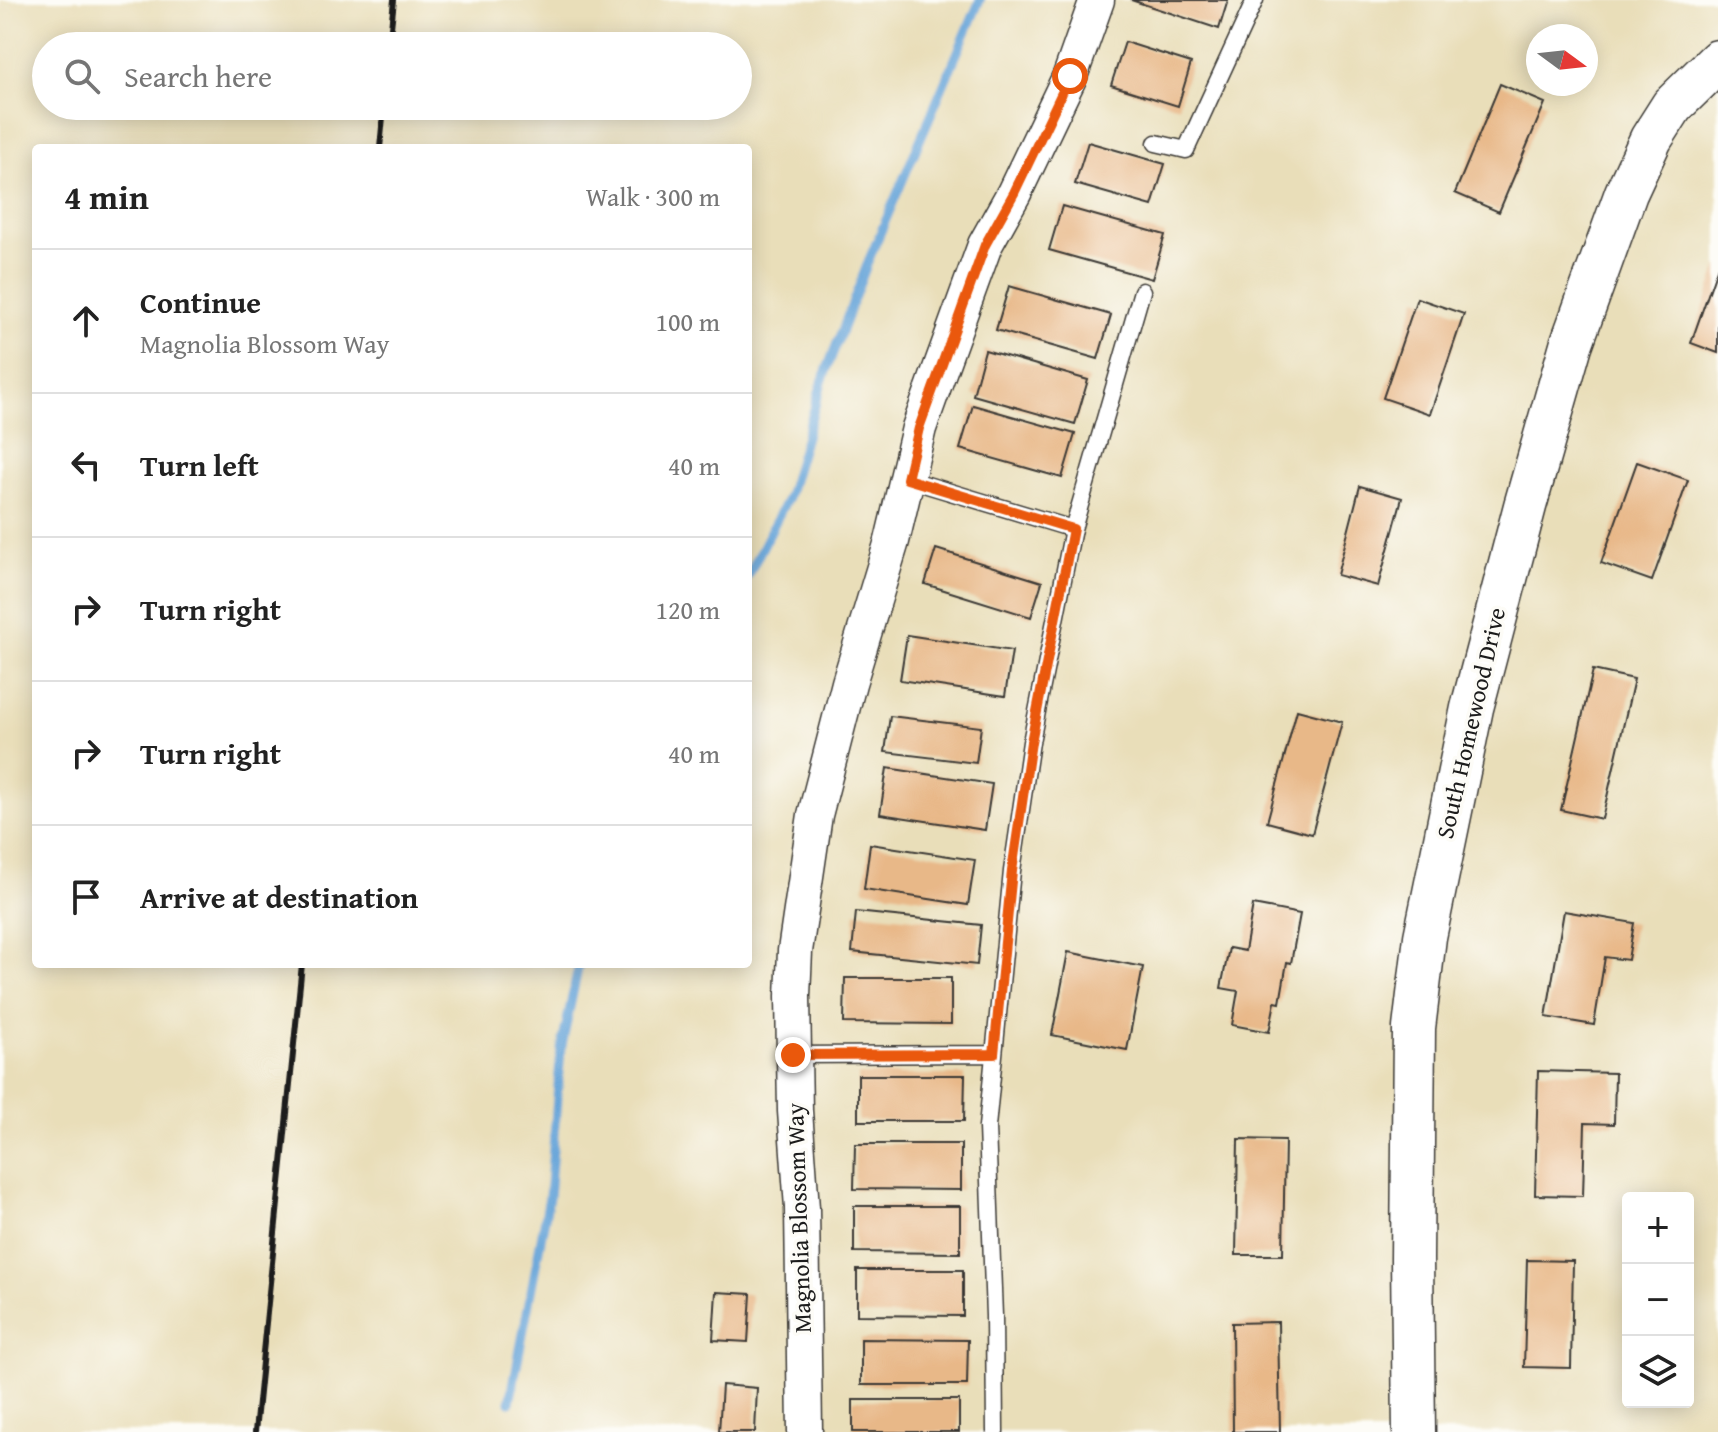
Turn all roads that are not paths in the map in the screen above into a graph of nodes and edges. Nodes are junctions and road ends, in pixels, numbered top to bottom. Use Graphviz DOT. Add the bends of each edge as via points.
graph roads {
  1 [pos="1097,0"];
  2 [pos="1255,0"];
  3 [pos="1718,61"];
  4 [pos="1156,143"];
  5 [pos="1142,291"];
  6 [pos="907,479"];
  7 [pos="1073,529"];
  8 [pos="994,1054"];
  9 [pos="793,1055"];
  10 [pos="805,1432"];
  11 [pos="995,1432"];
  12 [pos="1414,1432"];
  1 -- 6 [label="street, Magnolia Blossom Way" via="1070,76 985,245 919,428"];
  2 -- 4 [label="lane" via="1186,150"];
  3 -- 12 [label="street, South Homewood Drive" via="1672,106 1626,193 1571,345 1472,708 1425,937 1414,1028"];
  5 -- 7 [label="lane"];
  6 -- 7 [label="lane"];
  6 -- 9 [label="street, Magnolia Blossom Way" via="815,815 795,951"];
  7 -- 8 [label="lane" via="1031,742"];
  8 -- 9 [label="lane"];
  8 -- 11 [label="lane" via="987,1127"];
  9 -- 10 [label="street, Magnolia Blossom Way" via="802,1208"];
}
